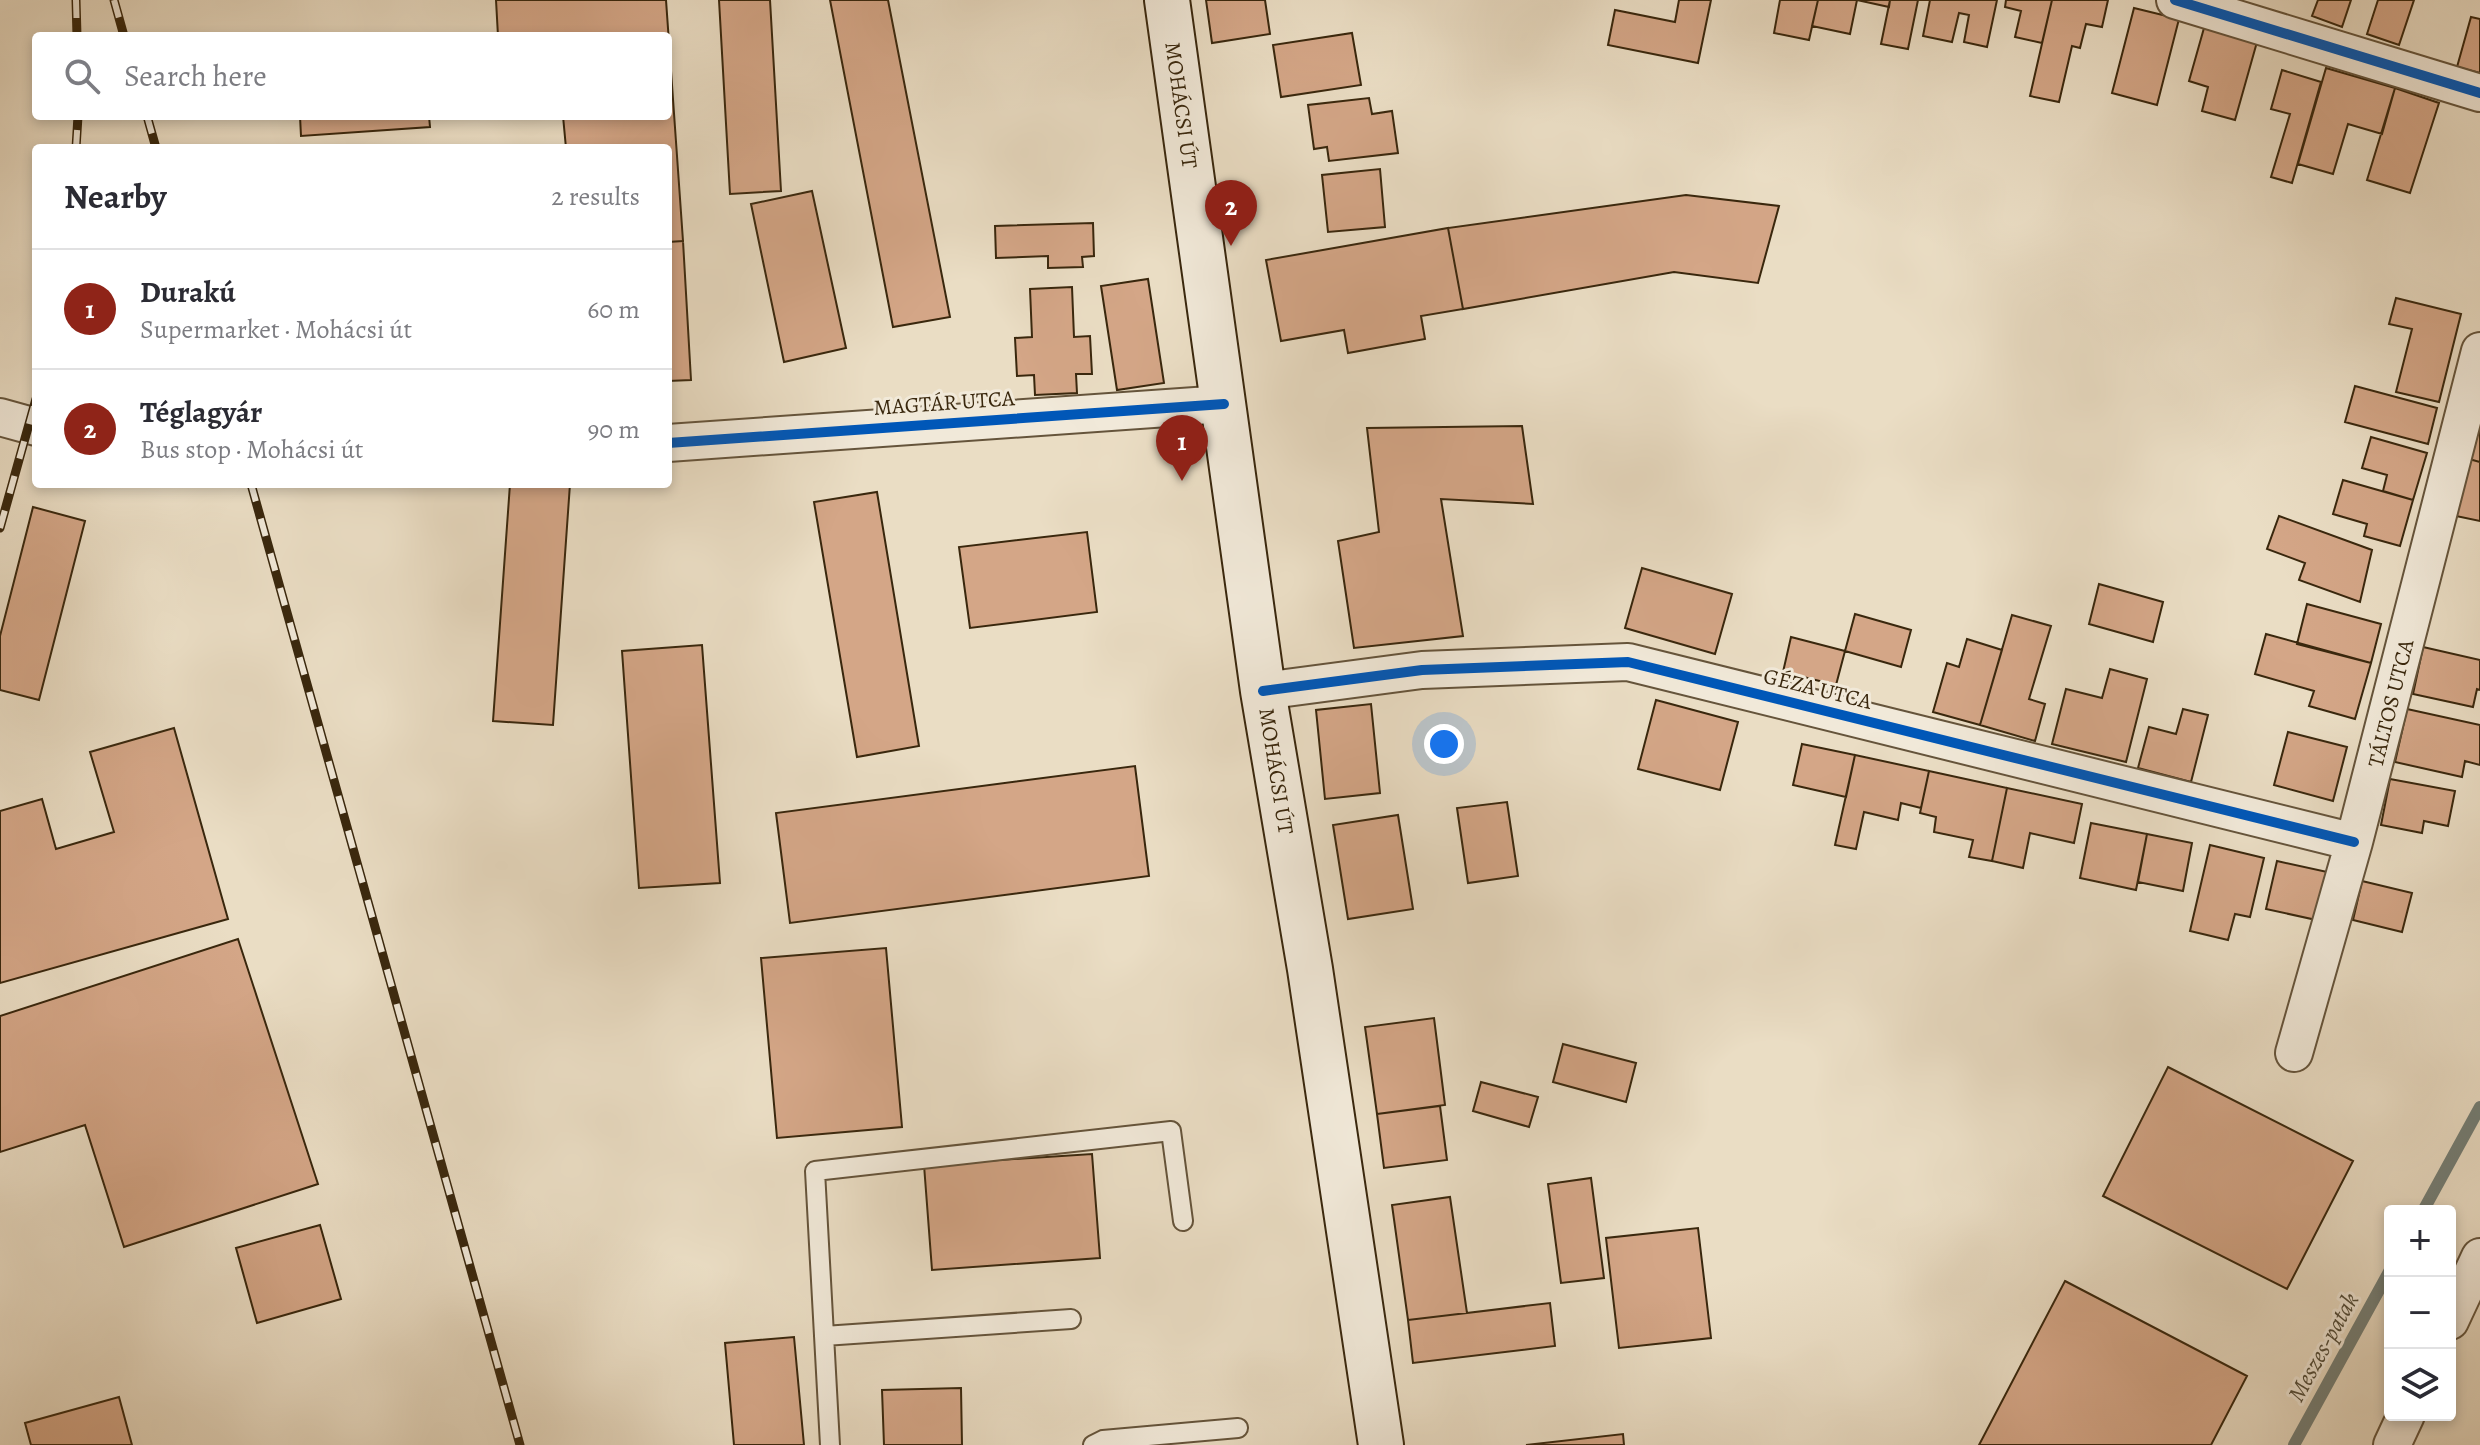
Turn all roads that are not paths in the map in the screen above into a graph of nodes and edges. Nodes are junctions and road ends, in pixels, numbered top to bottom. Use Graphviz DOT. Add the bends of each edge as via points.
graph roads {
  1 [pos="1167,0"];
  2 [pos="2175,0"];
  3 [pos="2480,93"];
  4 [pos="2480,351"];
  5 [pos="1224,404"];
  6 [pos="0,417"];
  7 [pos="32,426"];
  8 [pos="672,443"];
  9 [pos="1263,691"];
  10 [pos="2354,842"];
  11 [pos="2294,1053"];
  12 [pos="1183,1221"];
  13 [pos="2480,1257"];
  14 [pos="2456,1308"];
  15 [pos="1071,1319"];
  16 [pos="824,1336"];
  17 [pos="2403,1421"];
  18 [pos="1238,1428"];
  19 [pos="830,1445"];
  20 [pos="1093,1445"];
  21 [pos="1381,1445"];
  22 [pos="2392,1445"];
  1 -- 5 [label="main road, MOHÁCSI ÚT"];
  2 -- 3 [label="street"];
  4 -- 10 [label="street, TÁLTOS UTCA"];
  5 -- 8 [label="street, MAGTÁR UTCA"];
  5 -- 9 [label="main road, MOHÁCSI ÚT"];
  6 -- 7 [label="street"];
  9 -- 10 [label="street, GÉZA UTCA" via="1422,670 1628,662"];
  9 -- 21 [label="main road, MOHÁCSI ÚT"];
  10 -- 11 [label="street, TÁLTOS UTCA"];
  12 -- 16 [label="lane" via="1171,1131 815,1171"];
  13 -- 14 [label="street"];
  15 -- 16 [label="lane"];
  16 -- 19 [label="lane"];
  17 -- 22 [label="street"];
  18 -- 20 [label="lane"];
}
